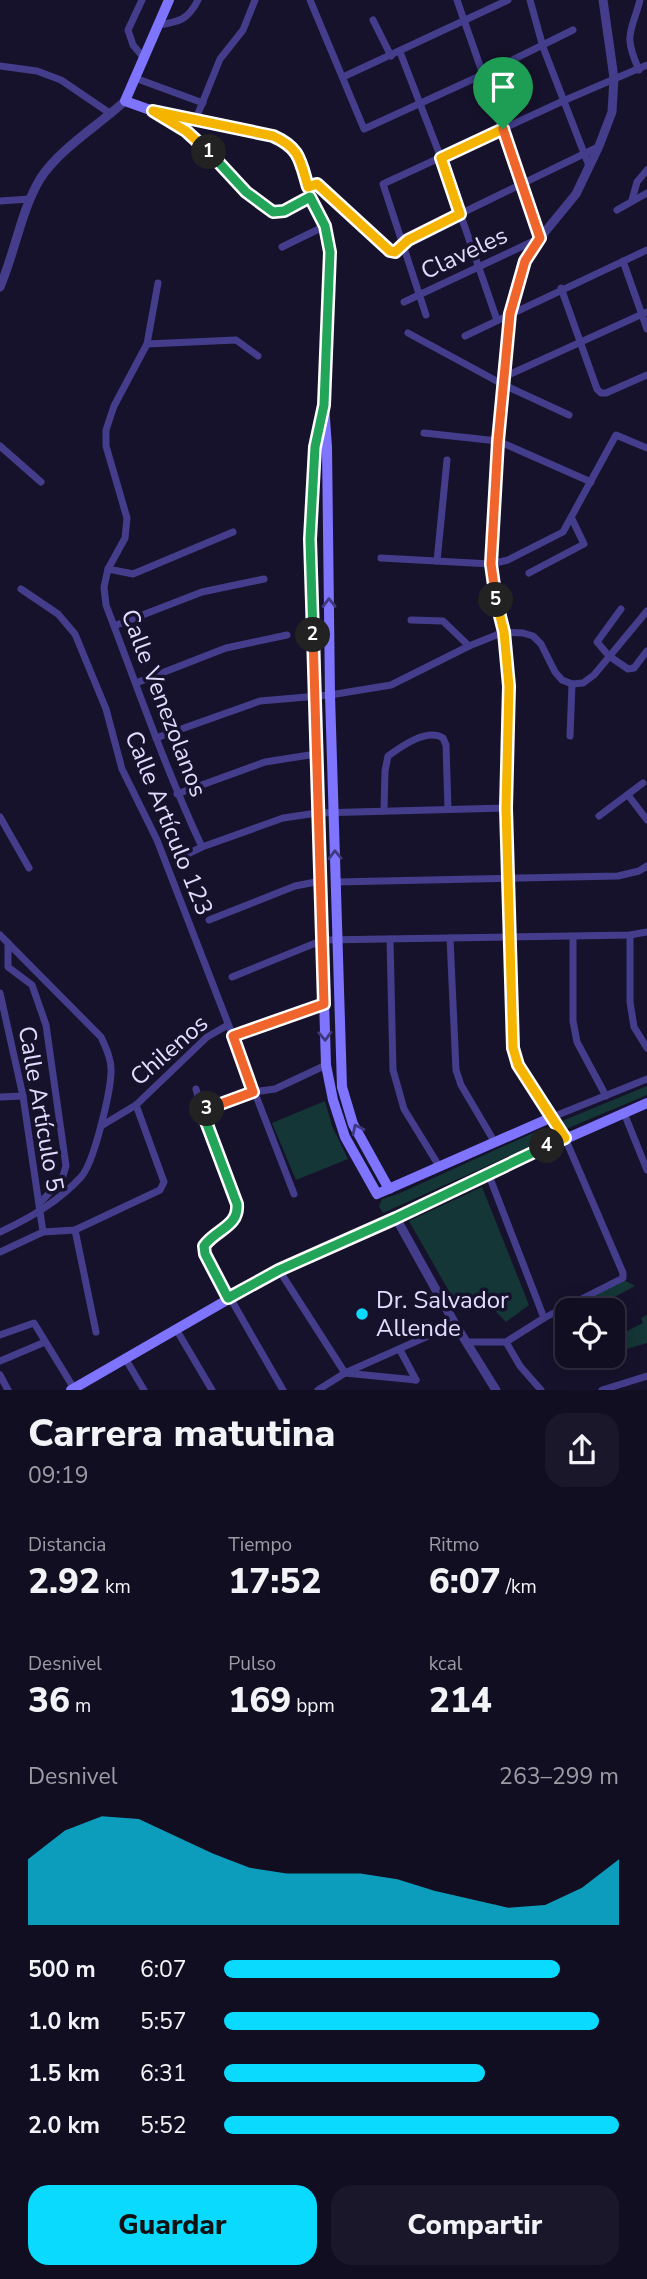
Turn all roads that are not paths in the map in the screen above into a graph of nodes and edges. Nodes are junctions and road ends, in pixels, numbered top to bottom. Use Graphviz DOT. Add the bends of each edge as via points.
graph roads {
  1 [pos="142,0"];
  2 [pos="169,0"];
  3 [pos="198,0"];
  4 [pos="255,0"];
  5 [pos="310,0"];
  6 [pos="457,0"];
  7 [pos="508,0"];
  8 [pos="530,0"];
  9 [pos="603,0"];
  10 [pos="639,0"];
  11 [pos="373,20"];
  12 [pos="464,20"];
  13 [pos="158,24"];
  14 [pos="573,30"];
  15 [pos="542,47"];
  16 [pos="400,52"];
  17 [pos="391,56"];
  18 [pos="143,57"];
  19 [pos="647,65"];
  20 [pos="0,66"];
  21 [pos="639,70"];
  22 [pos="482,75"];
  23 [pos="342,77"];
  24 [pos="135,78"];
  25 [pos="614,78"];
  26 [pos="125,101"];
  27 [pos="563,101"];
  28 [pos="203,103"];
  29 [pos="421,103"];
  30 [pos="153,111"];
  31 [pos="111,114"];
  32 [pos="195,121"];
  33 [pos="503,129"];
  34 [pos="599,146"];
  35 [pos="584,154"];
  36 [pos="441,158"];
  37 [pos="589,166"];
  38 [pos="647,170"];
  39 [pos="521,186"];
  40 [pos="309,192"];
  41 [pos="647,192"];
  42 [pos="30,199"];
  43 [pos="632,200"];
  44 [pos="0,201"];
  45 [pos="617,210"];
  46 [pos="460,214"];
  47 [pos="325,226"];
  48 [pos="540,238"];
  49 [pos="402,245"];
  50 [pos="282,247"];
  51 [pos="647,250"];
  52 [pos="622,261"];
  53 [pos="478,267"];
  54 [pos="158,283"];
  55 [pos="0,286"];
  56 [pos="561,288"];
  57 [pos="419,295"];
  58 [pos="404,302"];
  59 [pos="510,314"];
  60 [pos="644,314"];
  61 [pos="426,315"];
  62 [pos="497,320"];
  63 [pos="647,329"];
  64 [pos="408,333"];
  65 [pos="465,335"];
  66 [pos="580,343"];
  67 [pos="147,344"];
  68 [pos="258,356"];
  69 [pos="647,375"];
  70 [pos="504,381"];
  71 [pos="324,405"];
  72 [pos="569,415"];
  73 [pos="424,433"];
  74 [pos="498,441"];
  75 [pos="0,446"];
  76 [pos="647,448"];
  77 [pos="447,460"];
  78 [pos="41,482"];
  79 [pos="591,482"];
  80 [pos="572,519"];
  81 [pos="233,532"];
  82 [pos="381,558"];
  83 [pos="437,561"];
  84 [pos="491,564"];
  85 [pos="108,569"];
  86 [pos="529,573"];
  87 [pos="264,579"];
  88 [pos="21,589"];
  89 [pos="621,609"];
  90 [pos="647,611"];
  91 [pos="411,620"];
  92 [pos="114,625"];
  93 [pos="504,632"];
  94 [pos="287,635"];
  95 [pos="469,646"];
  96 [pos="647,651"];
  97 [pos="609,656"];
  98 [pos="136,682"];
  99 [pos="572,684"];
  100 [pos="314,695"];
  101 [pos="330,695"];
  102 [pos="570,736"];
  103 [pos="156,738"];
  104 [pos="316,754"];
  105 [pos="643,783"];
  106 [pos="177,794"];
  107 [pos="628,795"];
  108 [pos="506,808"];
  109 [pos="448,809"];
  110 [pos="384,811"];
  111 [pos="333,812"];
  112 [pos="317,813"];
  113 [pos="599,816"];
  114 [pos="0,817"];
  115 [pos="647,820"];
  116 [pos="202,848"];
  117 [pos="177,859"];
  118 [pos="647,866"];
  119 [pos="29,868"];
  120 [pos="508,879"];
  121 [pos="321,881"];
  122 [pos="335,882"];
  123 [pos="209,920"];
  124 [pos="647,932"];
  125 [pos="0,935"];
  126 [pos="630,935"];
  127 [pos="573,937"];
  128 [pos="450,938"];
  129 [pos="510,938"];
  130 [pos="337,939"];
  131 [pos="390,939"];
  132 [pos="323,940"];
  133 [pos="8,943"];
  134 [pos="232,977"];
  135 [pos="0,993"];
  136 [pos="324,1004"];
  137 [pos="228,1025"];
  138 [pos="233,1036"];
  139 [pos="647,1048"];
  140 [pos="326,1065"];
  141 [pos="647,1079"];
  142 [pos="196,1089"];
  143 [pos="253,1092"];
  144 [pos="23,1096"];
  145 [pos="607,1096"];
  146 [pos="0,1097"];
  147 [pos="647,1103"];
  148 [pos="136,1105"];
  149 [pos="202,1111"];
  150 [pos="624,1113"];
  151 [pos="550,1118"];
  152 [pos="101,1126"];
  153 [pos="565,1138"];
  154 [pos="494,1141"];
  155 [pos="439,1166"];
  156 [pos="647,1170"];
  157 [pos="488,1173"];
  158 [pos="389,1189"];
  159 [pos="294,1194"];
  160 [pos="40,1203"];
  161 [pos="39,1214"];
  162 [pos="396,1218"];
  163 [pos="75,1230"];
  164 [pos="0,1232"];
  165 [pos="43,1232"];
  166 [pos="0,1252"];
  167 [pos="279,1270"];
  168 [pos="228,1298"];
  169 [pos="544,1318"];
  170 [pos="455,1324"];
  171 [pos="176,1329"];
  172 [pos="96,1332"];
  173 [pos="0,1335"];
  174 [pos="45,1342"];
  175 [pos="467,1342"];
  176 [pos="506,1342"];
  177 [pos="400,1350"];
  178 [pos="125,1358"];
  179 [pos="0,1361"];
  180 [pos="345,1373"];
  181 [pos="0,1375"];
  182 [pos="647,1376"];
  183 [pos="539,1388"];
  184 [pos="74,1389"];
  185 [pos="8,1390"];
  186 [pos="144,1390"];
  187 [pos="212,1390"];
  188 [pos="283,1390"];
  189 [pos="318,1390"];
  190 [pos="496,1390"];
  191 [pos="550,1390"];
  192 [pos="602,1390"];
  1 -- 18 [label="street" via="128,30"];
  2 -- 13 [label="main road"];
  3 -- 13 [label="street" via="191,15 181,22"];
  4 -- 28 [label="street" via="243,30 220,59"];
  5 -- 23 [label="street"];
  6 -- 12 [label="street"];
  7 -- 12 [label="street"];
  8 -- 15 [label="street"];
  9 -- 25 [label="street"];
  10 -- 21 [label="street" via="629,30 629,47"];
  11 -- 17 [label="street"];
  12 -- 16 [label="street"];
  12 -- 22 [label="street"];
  13 -- 18 [label="main road"];
  14 -- 15 [label="street"];
  15 -- 22 [label="street"];
  15 -- 27 [label="street"];
  16 -- 17 [label="street"];
  16 -- 29 [label="street"];
  17 -- 23 [label="street"];
  18 -- 24 [label="main road"];
  19 -- 21 [label="street"];
  20 -- 31 [label="street" via="61,80"];
  21 -- 25 [label="street"];
  22 -- 29 [label="street"];
  22 -- 33 [label="street"];
  23 -- 29 [label="street" via="364,129"];
  24 -- 26 [label="main road"];
  24 -- 28 [label="street"];
  25 -- 27 [label="street"];
  25 -- 34 [label="street" via="612,112"];
  26 -- 30 [label="main road"];
  26 -- 31 [label="street"];
  27 -- 33 [label="street"];
  27 -- 35 [label="street"];
  28 -- 32 [label="street"];
  29 -- 36 [label="street"];
  30 -- 32 [label="main road"];
  30 -- 40 [label="street" via="186,131 246,192 273,212 284,211"];
  31 -- 42 [label="street" via="57,159"];
  32 -- 40 [label="main road" via="289,143"];
  33 -- 36 [label="street"];
  33 -- 39 [label="street"];
  34 -- 35 [label="street"];
  34 -- 37 [label="street"];
  35 -- 37 [label="street"];
  35 -- 39 [label="street"];
  36 -- 46 [label="street"];
  36 -- 49 [label="street" via="383,184"];
  37 -- 48 [label="street" via="576,194"];
  38 -- 43 [label="street" via="637,181"];
  39 -- 46 [label="street"];
  39 -- 48 [label="street"];
  40 -- 47 [label="main road"];
  40 -- 49 [label="street" via="317,184 390,251"];
  41 -- 43 [label="street"];
  42 -- 44 [label="street"];
  42 -- 55 [label="street"];
  43 -- 45 [label="street"];
  46 -- 49 [label="street"];
  46 -- 53 [label="street"];
  47 -- 50 [label="street"];
  47 -- 71 [label="main road" via="330,252"];
  48 -- 53 [label="street, Claveles"];
  48 -- 59 [label="street" via="525,261"];
  49 -- 57 [label="street"];
  51 -- 52 [label="street"];
  52 -- 56 [label="street"];
  52 -- 60 [label="street"];
  53 -- 57 [label="street, Claveles"];
  53 -- 62 [label="street"];
  54 -- 67 [label="street, Calle Venezolanos"];
  56 -- 59 [label="street"];
  56 -- 66 [label="street"];
  57 -- 58 [label="street, Claveles"];
  57 -- 61 [label="street"];
  59 -- 62 [label="street"];
  59 -- 70 [label="street"];
  60 -- 63 [label="street"];
  60 -- 66 [label="street"];
  62 -- 65 [label="street"];
  64 -- 70 [label="street"];
  66 -- 69 [label="street" via="601,393"];
  66 -- 70 [label="street"];
  67 -- 68 [label="street" via="236,340"];
  67 -- 85 [label="street, Calle Venezolanos" via="106,430 106,446 127,518 125,538"];
  70 -- 72 [label="street"];
  70 -- 74 [label="street"];
  71 -- 100 [label="main road" via="315,447 310,539"];
  101 -- 71 [label="main road, one-way"];
  73 -- 74 [label="street"];
  74 -- 79 [label="street"];
  74 -- 84 [label="street"];
  75 -- 78 [label="street"];
  76 -- 79 [label="street" via="616,435"];
  77 -- 83 [label="street"];
  79 -- 80 [label="street"];
  80 -- 84 [label="street" via="564,532"];
  80 -- 86 [label="street" via="584,544"];
  81 -- 85 [label="street, Calle Venezolanos" via="134,574"];
  82 -- 83 [label="street"];
  83 -- 84 [label="street"];
  84 -- 93 [label="street"];
  85 -- 92 [label="street, Calle Venezolanos" via="104,587"];
  87 -- 92 [label="street" via="202,592"];
  88 -- 137 [label="street, Calle Artículo 123" via="58,614 75,634 106,709 122,769 157,841"];
  89 -- 97 [label="street" via="597,642"];
  90 -- 97 [label="street"];
  91 -- 95 [label="street" via="443,621"];
  92 -- 98 [label="street, Calle Venezolanos"];
  93 -- 95 [label="street"];
  93 -- 99 [label="street" via="533,636 555,672"];
  93 -- 108 [label="street" via="509,686"];
  94 -- 98 [label="street" via="226,648"];
  95 -- 101 [label="street" via="391,685"];
  96 -- 97 [label="street" via="628,669"];
  97 -- 99 [label="street" via="594,675"];
  98 -- 103 [label="street, Calle Venezolanos"];
  99 -- 102 [label="street"];
  100 -- 101 [label="street"];
  100 -- 103 [label="street" via="260,701"];
  100 -- 104 [label="main road"];
  101 -- 111 [label="main road"];
  103 -- 106 [label="street, Calle Venezolanos"];
  104 -- 106 [label="street" via="265,761"];
  104 -- 112 [label="main road"];
  105 -- 107 [label="street"];
  106 -- 116 [label="street, Calle Venezolanos"];
  107 -- 113 [label="street"];
  107 -- 115 [label="street"];
  108 -- 109 [label="street"];
  108 -- 120 [label="street"];
  109 -- 110 [label="street"];
  109 -- 110 [label="street" via="446,745 437,734 429,734 388,756"];
  110 -- 111 [label="street"];
  111 -- 112 [label="street"];
  122 -- 111 [label="main road, one-way"];
  112 -- 116 [label="street" via="283,818"];
  112 -- 121 [label="main road"];
  114 -- 119 [label="street"];
  116 -- 117 [label="street"];
  118 -- 120 [label="street" via="618,876"];
  120 -- 122 [label="street"];
  120 -- 129 [label="street"];
  121 -- 123 [label="street" via="295,886"];
  121 -- 132 [label="main road"];
  122 -- 130 [label="main road"];
  124 -- 126 [label="street"];
  125 -- 133 [label="street"];
  126 -- 127 [label="street"];
  126 -- 139 [label="street" via="630,1002 634,1027"];
  127 -- 129 [label="street"];
  127 -- 145 [label="street" via="577,1042"];
  128 -- 129 [label="street"];
  128 -- 131 [label="street"];
  128 -- 154 [label="street" via="456,1070"];
  129 -- 151 [label="street" via="513,1048 518,1065"];
  130 -- 131 [label="street"];
  130 -- 132 [label="street"];
  158 -- 130 [label="main road, one-way" via="353,1124 342,1087"];
  131 -- 155 [label="street" via="393,1070 404,1109"];
  132 -- 134 [label="street"];
  132 -- 136 [label="main road"];
  133 -- 152 [label="street" via="101,1037 111,1072"];
  133 -- 160 [label="street" via="8,967 27,980 46,1025 66,1166 62,1179"];
  135 -- 144 [label="street, Calle Artículo 5"];
  136 -- 138 [label="street, Chilenos"];
  136 -- 140 [label="main road, one-way"];
  137 -- 138 [label="street, Calle Artículo 123"];
  137 -- 148 [label="street, Chilenos" via="207,1037"];
  138 -- 143 [label="street, Calle Artículo 123"];
  140 -- 143 [label="street" via="275,1089"];
  140 -- 158 [label="main road" via="345,1138 377,1194"];
  141 -- 145 [label="street"];
  142 -- 149 [label="street"];
  143 -- 149 [label="street"];
  143 -- 159 [label="street, Calle Artículo 123"];
  144 -- 146 [label="street"];
  144 -- 160 [label="street, Calle Artículo 5"];
  145 -- 151 [label="street"];
  147 -- 150 [label="main road"];
  148 -- 152 [label="street, Chilenos"];
  148 -- 163 [label="street" via="163,1186"];
  149 -- 168 [label="street" via="237,1204 233,1222 204,1246"];
  150 -- 153 [label="main road"];
  150 -- 156 [label="street"];
  151 -- 153 [label="main road"];
  151 -- 154 [label="main road"];
  152 -- 161 [label="street" via="83,1175"];
  153 -- 157 [label="main road"];
  153 -- 169 [label="street" via="623,1278"];
  154 -- 155 [label="main road"];
  155 -- 158 [label="main road"];
  157 -- 162 [label="main road"];
  157 -- 169 [label="street"];
  160 -- 161 [label="street, Calle Artículo 5"];
  161 -- 164 [label="street"];
  161 -- 165 [label="street, Calle Artículo 5"];
  162 -- 167 [label="main road"];
  162 -- 170 [label="street"];
  163 -- 165 [label="street"];
  163 -- 172 [label="street"];
  165 -- 166 [label="street"];
  167 -- 168 [label="main road"];
  167 -- 180 [label="street"];
  168 -- 171 [label="main road"];
  168 -- 188 [label="street"];
  169 -- 176 [label="street"];
  170 -- 175 [label="street"];
  170 -- 177 [label="street"];
  171 -- 178 [label="main road"];
  171 -- 187 [label="street"];
  173 -- 174 [label="street" via="34,1323"];
  174 -- 179 [label="street"];
  174 -- 184 [label="street"];
  175 -- 176 [label="street"];
  175 -- 190 [label="street"];
  176 -- 183 [label="street"];
  177 -- 180 [label="street"];
  177 -- 180 [label="street" via="416,1380"];
  178 -- 184 [label="main road"];
  178 -- 186 [label="street"];
  180 -- 189 [label="street"];
  181 -- 185 [label="street"];
  182 -- 192 [label="street"];
  183 -- 191 [label="street"];
}
